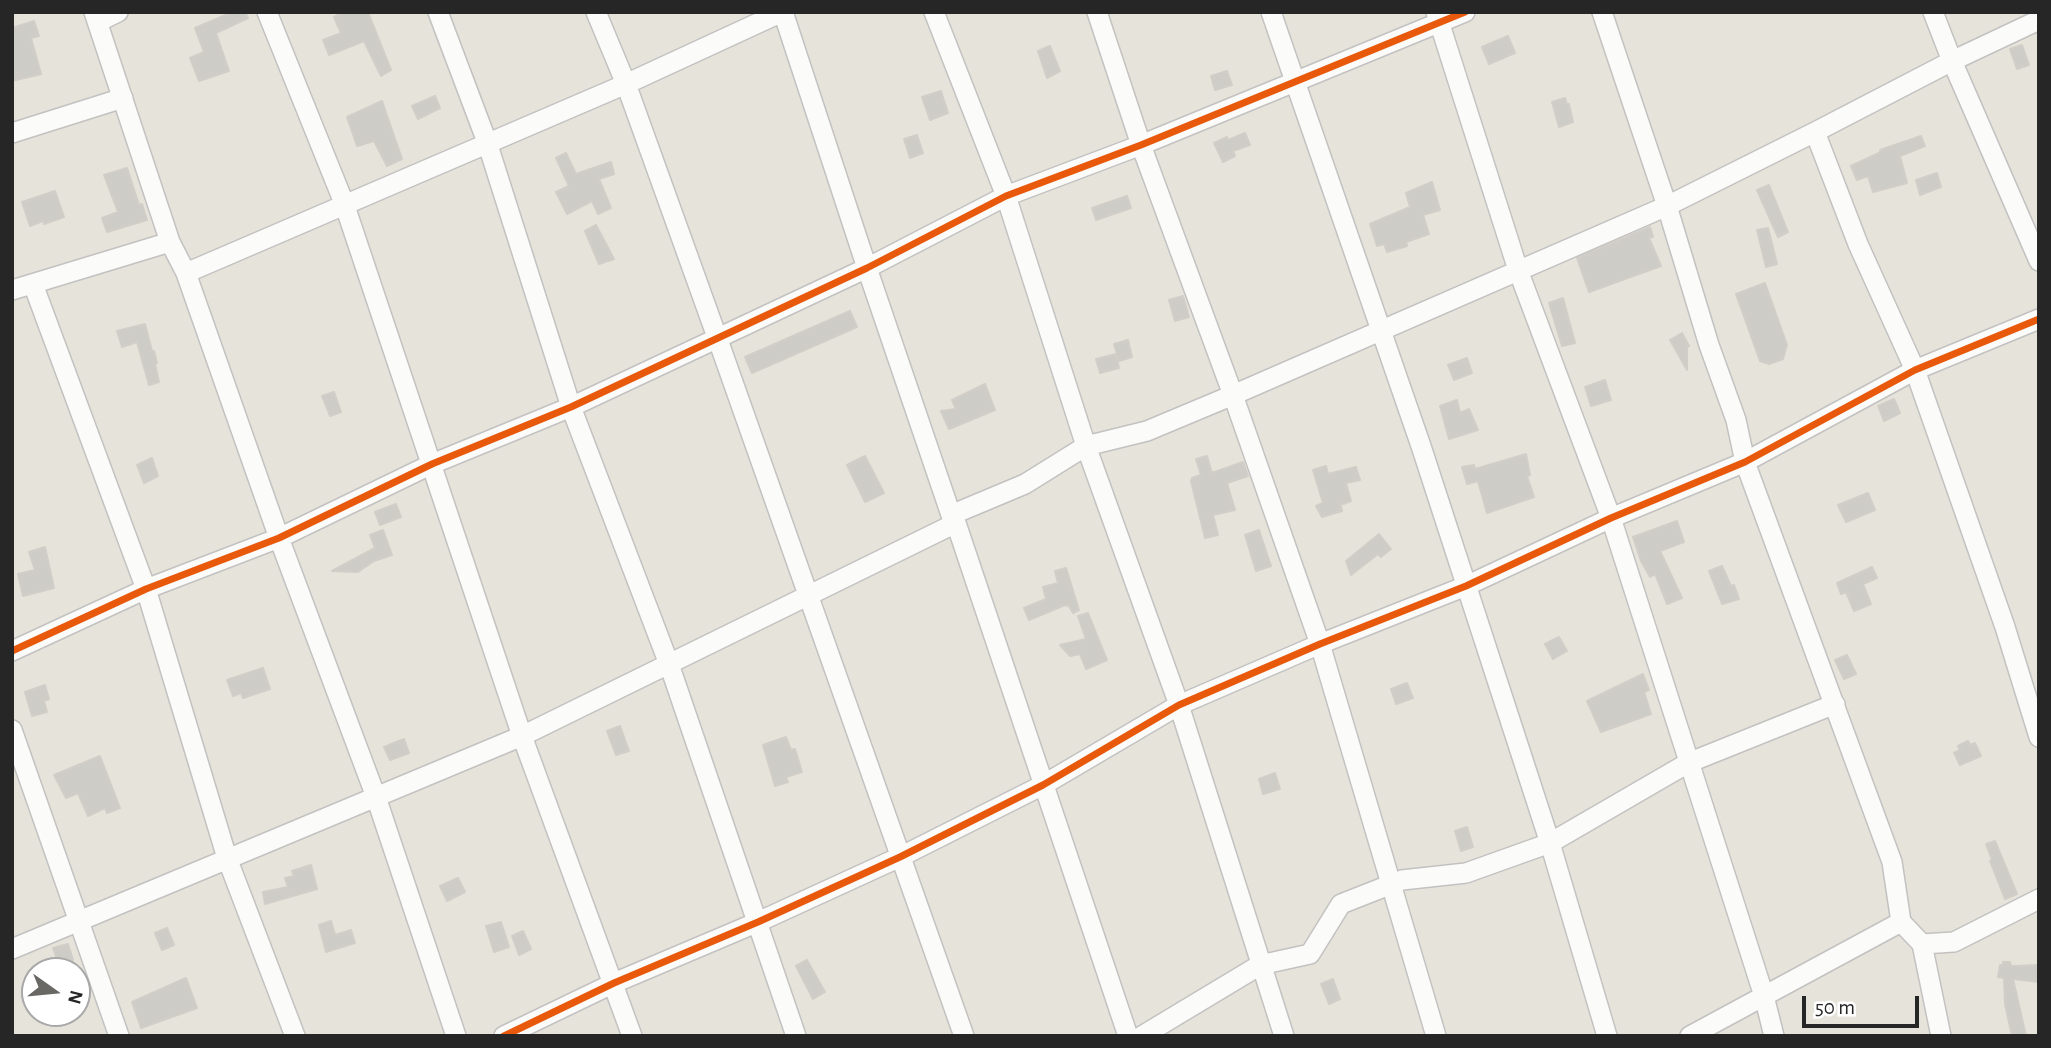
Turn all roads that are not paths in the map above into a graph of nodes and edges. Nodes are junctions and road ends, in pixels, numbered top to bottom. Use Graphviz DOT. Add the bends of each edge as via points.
graph roads {
  1 [pos="118,12"];
  2 [pos="267,12"];
  3 [pos="438,12"];
  4 [pos="596,12"];
  5 [pos="783,12"];
  6 [pos="934,12"];
  7 [pos="1097,12"];
  8 [pos="1270,12"];
  9 [pos="1465,12"];
  10 [pos="1602,12"];
  11 [pos="1933,12"];
  12 [pos="96,17"];
  13 [pos="1438,17"];
  14 [pos="2039,20"];
  15 [pos="1952,61"];
  16 [pos="1293,82"];
  17 [pos="626,84"];
  18 [pos="123,98"];
  19 [pos="1815,132"];
  20 [pos="12,133"];
  21 [pos="487,142"];
  22 [pos="1141,145"];
  23 [pos="1006,196"];
  24 [pos="344,203"];
  25 [pos="1667,206"];
  26 [pos="170,242"];
  27 [pos="2039,261"];
  28 [pos="867,268"];
  29 [pos="1518,270"];
  30 [pos="186,273"];
  31 [pos="33,284"];
  32 [pos="12,290"];
  33 [pos="2039,319"];
  34 [pos="1380,329"];
  35 [pos="717,337"];
  36 [pos="1915,370"];
  37 [pos="1233,395"];
  38 [pos="571,407"];
  39 [pos="1086,446"];
  40 [pos="1745,462"];
  41 [pos="432,464"];
  42 [pos="1611,518"];
  43 [pos="954,519"];
  44 [pos="279,538"];
  45 [pos="1466,586"];
  46 [pos="146,589"];
  47 [pos="810,597"];
  48 [pos="1320,644"];
  49 [pos="12,651"];
  50 [pos="669,664"];
  51 [pos="1835,704"];
  52 [pos="1178,705"];
  53 [pos="12,730"];
  54 [pos="522,736"];
  55 [pos="2039,737"];
  56 [pos="1688,763"];
  57 [pos="1043,785"];
  58 [pos="376,797"];
  59 [pos="1550,844"];
  60 [pos="900,857"];
  61 [pos="226,858"];
  62 [pos="1391,883"];
  63 [pos="2039,899"];
  64 [pos="79,921"];
  65 [pos="758,922"];
  66 [pos="1901,922"];
  67 [pos="1922,944"];
  68 [pos="12,949"];
  69 [pos="1260,965"];
  70 [pos="614,983"];
  71 [pos="1764,996"];
  72 [pos="119,1036"];
  73 [pos="295,1036"];
  74 [pos="456,1036"];
  75 [pos="504,1036"];
  76 [pos="632,1036"];
  77 [pos="796,1036"];
  78 [pos="964,1036"];
  79 [pos="1128,1036"];
  80 [pos="1142,1036"];
  81 [pos="1284,1036"];
  82 [pos="1436,1036"];
  83 [pos="1607,1036"];
  84 [pos="1690,1036"];
  85 [pos="1774,1036"];
  86 [pos="1941,1036"];
  1 -- 12 [label="street"];
  2 -- 24 [label="street"];
  3 -- 21 [label="street"];
  4 -- 17 [label="street"];
  5 -- 17 [label="street"];
  5 -- 28 [label="street"];
  6 -- 23 [label="street"];
  7 -- 22 [label="street"];
  8 -- 16 [label="street"];
  9 -- 13 [label="street"];
  10 -- 25 [label="street"];
  11 -- 15 [label="street"];
  12 -- 18 [label="street"];
  13 -- 16 [label="street"];
  13 -- 29 [label="street"];
  14 -- 15 [label="street"];
  15 -- 19 [label="street"];
  15 -- 27 [label="street"];
  16 -- 22 [label="street"];
  16 -- 34 [label="street"];
  17 -- 21 [label="street"];
  17 -- 35 [label="street"];
  18 -- 20 [label="street"];
  18 -- 26 [label="street"];
  19 -- 25 [label="street"];
  19 -- 36 [label="street" via="1858,244"];
  21 -- 24 [label="street"];
  21 -- 38 [label="street"];
  22 -- 23 [label="street"];
  22 -- 37 [label="street"];
  23 -- 28 [label="street"];
  23 -- 39 [label="street"];
  24 -- 30 [label="street"];
  24 -- 41 [label="street"];
  25 -- 29 [label="street"];
  25 -- 40 [label="street" via="1736,420"];
  26 -- 30 [label="street"];
  26 -- 31 [label="street"];
  28 -- 35 [label="street"];
  28 -- 43 [label="street"];
  29 -- 34 [label="street"];
  29 -- 42 [label="street"];
  30 -- 44 [label="street"];
  31 -- 32 [label="street"];
  31 -- 46 [label="street"];
  33 -- 36 [label="street"];
  34 -- 37 [label="street"];
  34 -- 45 [label="street"];
  35 -- 38 [label="street"];
  35 -- 47 [label="street"];
  36 -- 40 [label="street"];
  36 -- 55 [label="street"];
  37 -- 39 [label="street" via="1147,431"];
  37 -- 48 [label="street"];
  38 -- 41 [label="street"];
  38 -- 50 [label="street"];
  39 -- 43 [label="street" via="1025,484"];
  39 -- 52 [label="street"];
  40 -- 42 [label="street"];
  40 -- 51 [label="street"];
  41 -- 44 [label="street"];
  41 -- 54 [label="street"];
  42 -- 45 [label="street"];
  42 -- 56 [label="street"];
  43 -- 47 [label="street"];
  43 -- 57 [label="street"];
  44 -- 46 [label="street"];
  44 -- 58 [label="street"];
  45 -- 48 [label="street"];
  45 -- 59 [label="street"];
  46 -- 49 [label="street"];
  46 -- 61 [label="street"];
  47 -- 50 [label="street"];
  47 -- 60 [label="street"];
  48 -- 52 [label="street"];
  48 -- 62 [label="street"];
  50 -- 54 [label="street"];
  50 -- 65 [label="street"];
  51 -- 56 [label="street"];
  51 -- 66 [label="street" via="1892,862"];
  52 -- 57 [label="street"];
  52 -- 69 [label="street"];
  53 -- 64 [label="street"];
  54 -- 58 [label="street"];
  54 -- 70 [label="street"];
  56 -- 59 [label="street"];
  56 -- 71 [label="street"];
  57 -- 60 [label="street"];
  57 -- 79 [label="street"];
  58 -- 61 [label="street"];
  58 -- 74 [label="street"];
  59 -- 62 [label="street" via="1466,873"];
  59 -- 83 [label="street"];
  60 -- 65 [label="street"];
  60 -- 78 [label="street"];
  61 -- 64 [label="street"];
  61 -- 73 [label="street"];
  62 -- 69 [label="street" via="1341,904 1310,954"];
  62 -- 82 [label="street"];
  63 -- 67 [label="street" via="1954,942"];
  64 -- 68 [label="street"];
  64 -- 72 [label="street"];
  65 -- 70 [label="street"];
  65 -- 77 [label="street"];
  66 -- 67 [label="street"];
  66 -- 71 [label="street"];
  67 -- 86 [label="street"];
  69 -- 80 [label="street"];
  69 -- 81 [label="street"];
  70 -- 75 [label="street"];
  70 -- 76 [label="street"];
  71 -- 84 [label="street"];
  71 -- 85 [label="street"];
}
